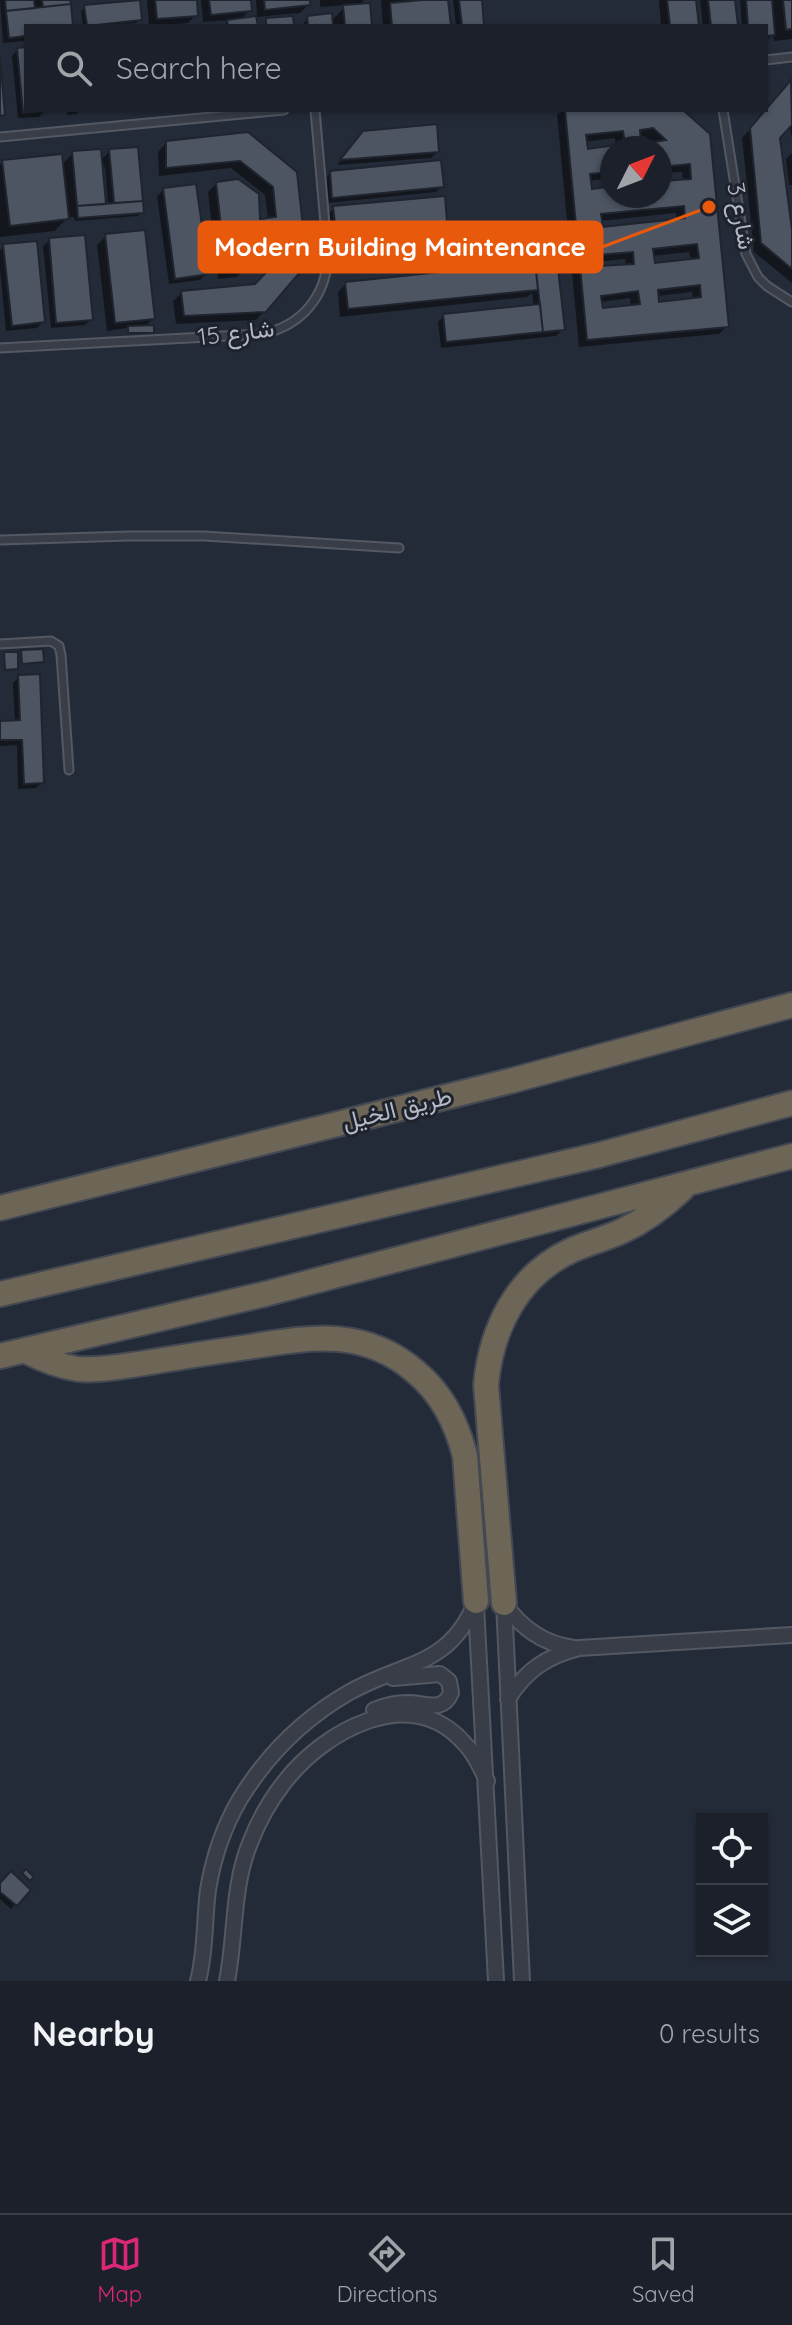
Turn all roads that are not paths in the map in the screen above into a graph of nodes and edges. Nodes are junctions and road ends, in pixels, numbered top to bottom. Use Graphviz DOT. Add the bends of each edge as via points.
graph roads {
  1 [pos="792,57"];
  2 [pos="768,60"];
  3 [pos="263,112"];
  4 [pos="315,112"];
  5 [pos="723,112"];
  6 [pos="0,137"];
  7 [pos="792,302"];
  8 [pos="0,348"];
  9 [pos="0,540"];
  10 [pos="399,548"];
  11 [pos="0,644"];
  12 [pos="69,770"];
  13 [pos="792,1005"];
  14 [pos="792,1103"];
  15 [pos="792,1156"];
  16 [pos="686,1185"];
  17 [pos="0,1208"];
  18 [pos="0,1294"];
  19 [pos="26,1351"];
  20 [pos="0,1356"];
  21 [pos="476,1601"];
  22 [pos="504,1603"];
  23 [pos="792,1635"];
  24 [pos="579,1648"];
  25 [pos="370,1681"];
  26 [pos="508,1699"];
  27 [pos="349,1730"];
  28 [pos="487,1781"];
  29 [pos="198,1981"];
  30 [pos="227,1981"];
  31 [pos="496,1981"];
  32 [pos="522,1981"];
  1 -- 2 [label="lane"];
  3 -- 6 [label="lane"];
  4 -- 8 [label="lane, شارع 15" via="327,270 313,303 297,320 263,334"];
  5 -- 7 [label="lane, شارع 3" via="746,254 758,277"];
  9 -- 10 [label="lane" via="204,536"];
  11 -- 12 [label="lane" via="51,641 59,646"];
  13 -- 17 [label="highway, طريق الخيل"];
  14 -- 18 [label="highway" via="599,1155"];
  15 -- 16 [label="highway"];
  16 -- 19 [label="highway"];
  16 -- 22 [label="highway" via="637,1223 546,1266 522,1288 502,1320 486,1385"];
  19 -- 20 [label="highway"];
  19 -- 21 [label="highway" via="65,1366 107,1369 330,1337 394,1356 435,1391 460,1439"];
  21 -- 25 [label="street" via="457,1636 437,1654"];
  21 -- 28 [label="street"];
  22 -- 24 [label="street" via="535,1635"];
  22 -- 26 [label="street"];
  23 -- 24 [label="street"];
  24 -- 26 [label="street" via="537,1665"];
  25 -- 27 [label="street" via="440,1674 449,1681 451,1693 434,1707 404,1703 379,1708"];
  25 -- 29 [label="street" via="295,1731 238,1802 211,1879"];
  26 -- 32 [label="street"];
  27 -- 28 [label="street" via="388,1715 430,1719 465,1743"];
  27 -- 30 [label="street" via="294,1771 258,1823 237,1889"];
  28 -- 31 [label="street"];
}
